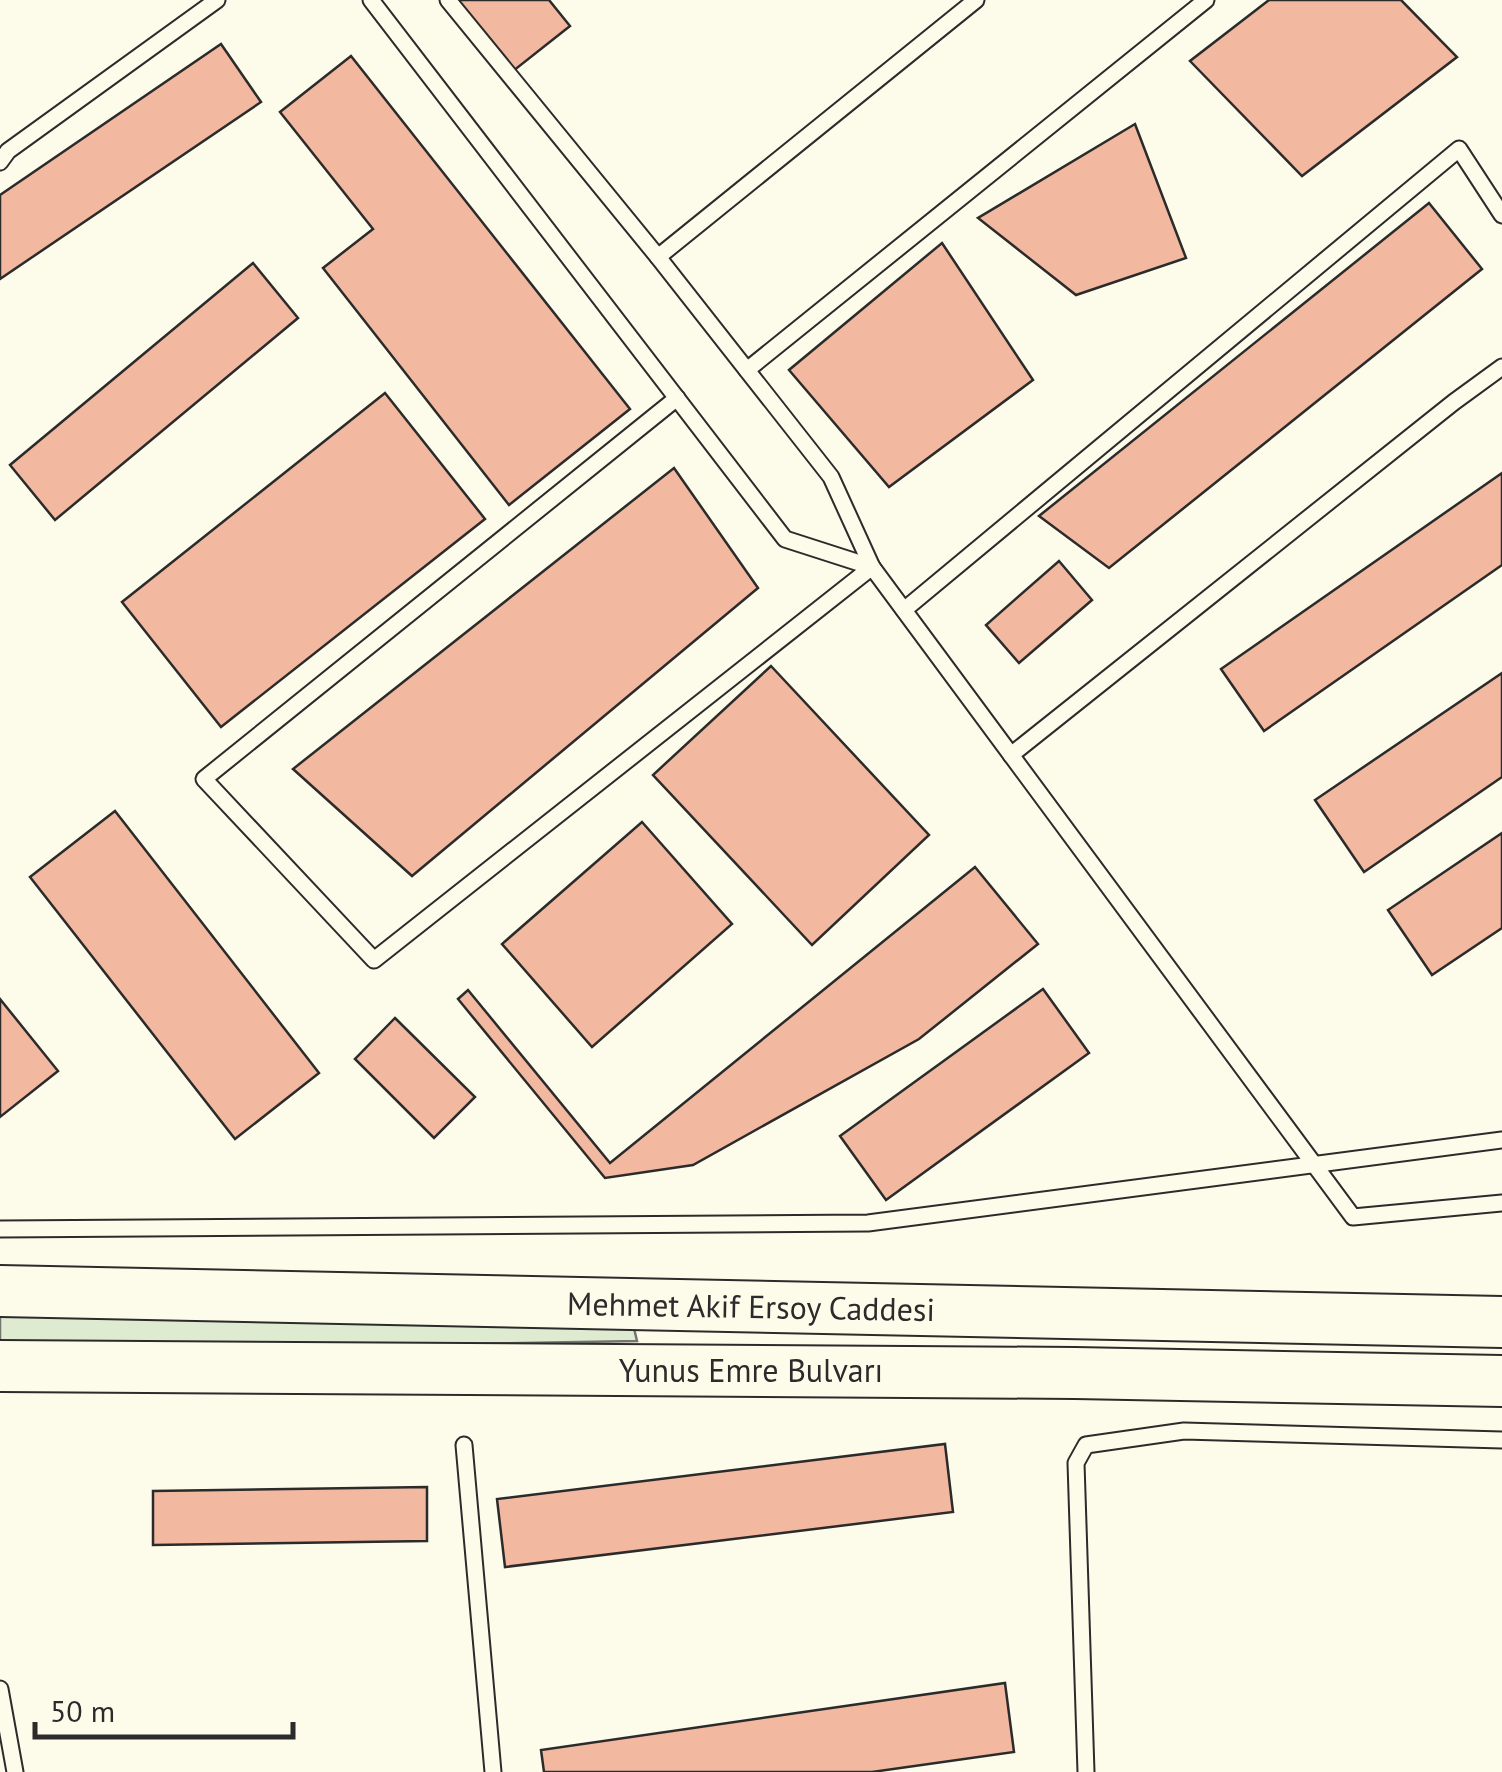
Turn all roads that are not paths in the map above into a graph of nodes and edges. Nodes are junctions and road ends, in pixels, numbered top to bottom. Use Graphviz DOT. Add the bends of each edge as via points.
graph roads {
  1 [pos="217,0"];
  2 [pos="371,0"];
  3 [pos="448,0"];
  4 [pos="976,0"];
  5 [pos="1206,0"];
  6 [pos="0,162"];
  7 [pos="1502,215"];
  8 [pos="658,257"];
  9 [pos="1502,367"];
  10 [pos="747,370"];
  11 [pos="677,398"];
  12 [pos="872,567"];
  13 [pos="904,610"];
  14 [pos="1011,754"];
  15 [pos="1502,1140"];
  16 [pos="1314,1165"];
  17 [pos="1502,1203"];
  18 [pos="0,1229"];
  19 [pos="0,1292"];
  20 [pos="1502,1322"];
  21 [pos="0,1366"];
  22 [pos="1502,1382"];
  23 [pos="1502,1440"];
  24 [pos="464,1445"];
  25 [pos="0,1689"];
  26 [pos="15,1772"];
  27 [pos="493,1772"];
  28 [pos="1086,1772"];
  1 -- 6 [label="lane"];
  2 -- 11 [label="lane"];
  3 -- 8 [label="lane"];
  4 -- 8 [label="lane"];
  5 -- 10 [label="lane"];
  7 -- 13 [label="lane" via="1459,149"];
  8 -- 10 [label="lane"];
  9 -- 14 [label="lane"];
  10 -- 12 [label="lane" via="831,477"];
  11 -- 12 [label="lane" via="786,539"];
  11 -- 12 [label="lane" via="204,779 374,960"];
  12 -- 13 [label="lane"];
  13 -- 14 [label="lane"];
  14 -- 16 [label="lane"];
  15 -- 16 [label="lane"];
  16 -- 17 [label="lane" via="1353,1217"];
  16 -- 18 [label="lane" via="868,1223"];
  19 -- 20 [label="main road, Mehmet Akif Ersoy Caddesi"];
  21 -- 22 [label="main road, Yunus Emre Bulvarı" via="1055,1372"];
  23 -- 28 [label="lane" via="1184,1432 1086,1445 1076,1463"];
  24 -- 27 [label="lane"];
  25 -- 26 [label="lane"];
}
